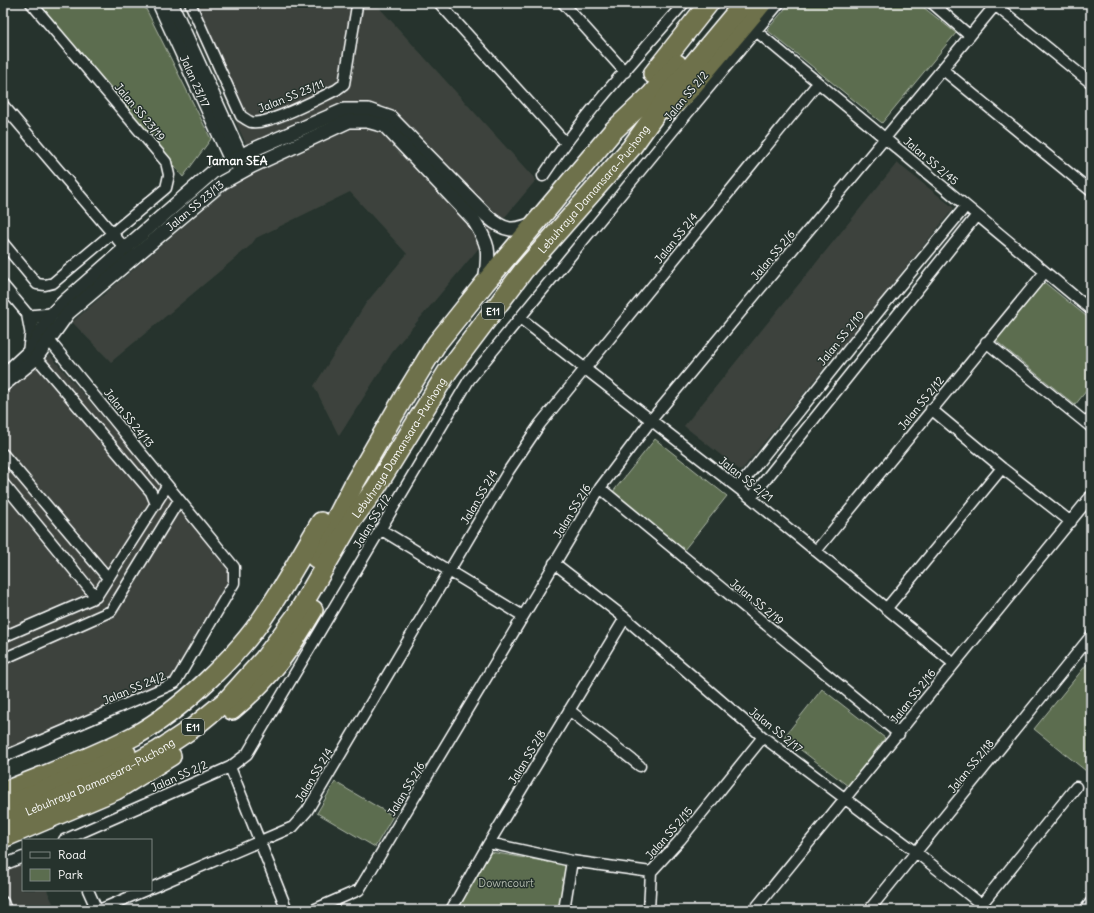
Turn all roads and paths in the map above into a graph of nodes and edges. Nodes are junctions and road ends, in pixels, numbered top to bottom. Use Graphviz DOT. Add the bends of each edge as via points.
graph roads {
  1 [pos="32,3"];
  2 [pos="159,3"];
  3 [pos="171,3"];
  4 [pos="190,3"];
  5 [pos="356,3"];
  6 [pos="439,3"];
  7 [pos="563,3"];
  8 [pos="683,3"];
  9 [pos="709,3"];
  10 [pos="728,3"];
  11 [pos="744,3"];
  12 [pos="762,3"];
  13 [pos="779,3"];
  14 [pos="932,3"];
  15 [pos="996,4"];
  16 [pos="756,31"];
  17 [pos="712,32"];
  18 [pos="970,36"];
  19 [pos="942,69"];
  20 [pos="625,72"];
  21 [pos="818,83"];
  22 [pos="1091,83"];
  23 [pos="3,105"];
  24 [pos="614,131"];
  25 [pos="226,136"];
  26 [pos="886,139"];
  27 [pos="565,142"];
  28 [pos="258,147"];
  29 [pos="631,148"];
  30 [pos="237,160"];
  31 [pos="252,166"];
  32 [pos="215,170"];
  33 [pos="543,176"];
  34 [pos="231,177"];
  35 [pos="1091,191"];
  36 [pos="966,206"];
  37 [pos="978,216"];
  38 [pos="538,222"];
  39 [pos="112,234"];
  40 [pos="3,243"];
  41 [pos="129,253"];
  42 [pos="1045,272"];
  43 [pos="485,283"];
  44 [pos="3,285"];
  45 [pos="1091,310"];
  46 [pos="51,315"];
  47 [pos="29,317"];
  48 [pos="520,318"];
  49 [pos="46,336"];
  50 [pos="986,342"];
  51 [pos="32,355"];
  52 [pos="586,368"];
  53 [pos="3,376"];
  54 [pos="3,386"];
  55 [pos="931,409"];
  56 [pos="652,420"];
  57 [pos="1091,427"];
  58 [pos="3,454"];
  59 [pos="1002,468"];
  60 [pos="355,482"];
  61 [pos="3,483"];
  62 [pos="168,486"];
  63 [pos="600,488"];
  64 [pos="738,488"];
  65 [pos="375,489"];
  66 [pos="1091,496"];
  67 [pos="751,498"];
  68 [pos="179,500"];
  69 [pos="156,504"];
  70 [pos="1071,522"];
  71 [pos="380,530"];
  72 [pos="816,551"];
  73 [pos="320,561"];
  74 [pos="554,563"];
  75 [pos="234,567"];
  76 [pos="450,571"];
  77 [pos="108,578"];
  78 [pos="96,597"];
  79 [pos="886,609"];
  80 [pos="523,616"];
  81 [pos="625,618"];
  82 [pos="1091,636"];
  83 [pos="3,637"];
  84 [pos="3,659"];
  85 [pos="954,663"];
  86 [pos="569,710"];
  87 [pos="899,734"];
  88 [pos="763,737"];
  89 [pos="3,757"];
  90 [pos="640,766"];
  91 [pos="230,767"];
  92 [pos="1076,788"];
  93 [pos="3,792"];
  94 [pos="846,799"];
  95 [pos="3,807"];
  96 [pos="3,822"];
  97 [pos="8,835"];
  98 [pos="68,839"];
  99 [pos="260,842"];
  100 [pos="489,843"];
  101 [pos="3,844"];
  102 [pos="916,852"];
  103 [pos="22,857"];
  104 [pos="572,861"];
  105 [pos="3,865"];
  106 [pos="650,872"];
  107 [pos="152,888"];
  108 [pos="88,891"];
  109 [pos="144,891"];
  110 [pos="3,902"];
  111 [pos="1091,902"];
  112 [pos="982,908"];
  113 [pos="6,910"];
  114 [pos="98,910"];
  115 [pos="288,910"];
  116 [pos="313,910"];
  117 [pos="451,910"];
  118 [pos="564,910"];
  119 [pos="650,910"];
  120 [pos="754,910"];
  121 [pos="869,910"];
  122 [pos="1085,910"];
  1 -- 39 [label="street, Jalan SS 23/19" via="166,162 169,175 166,188"];
  2 -- 25 [label="street, Jalan 23/17"];
  3 -- 25 [label="street, Jalan 23/17"];
  4 -- 5 [label="street, Jalan SS 23/11" via="241,116 250,122 259,122 271,120 344,84"];
  6 -- 27 [label="street"];
  7 -- 20 [label="street"];
  8 -- 20 [label="street"];
  9 -- 24 [label="highway" via="641,89"];
  10 -- 17 [label="highway, Lebuhraya Damansara–Puchong / E11"];
  11 -- 17 [label="highway, Lebuhraya Damansara–Puchong / E11"];
  12 -- 29 [label="highway" via="690,90"];
  13 -- 16 [label="street, Jalan SS 2/2"];
  14 -- 18 [label="street"];
  15 -- 18 [label="street, Jalan SS 2/6"];
  15 -- 22 [label="street"];
  16 -- 21 [label="street, Jalan SS 2/45"];
  16 -- 48 [label="street, Jalan SS 2/2"];
  17 -- 24 [label="highway, Lebuhraya Damansara–Puchong / E11"];
  17 -- 29 [label="highway, Lebuhraya Damansara–Puchong / E11"];
  18 -- 19 [label="street, Jalan SS 2/6"];
  19 -- 26 [label="street, Jalan SS 2/6"];
  19 -- 35 [label="street"];
  20 -- 27 [label="street"];
  21 -- 26 [label="street, Jalan SS 2/45"];
  21 -- 52 [label="street, Jalan SS 2/4"];
  23 -- 39 [label="street"];
  24 -- 38 [label="highway, Lebuhraya Damansara–Puchong / E11"];
  25 -- 28 [label="street"];
  25 -- 30 [label="street, Jalan 23/17"];
  25 -- 32 [label="street"];
  26 -- 36 [label="street, Jalan SS 2/45"];
  26 -- 56 [label="street, Jalan SS 2/6"];
  27 -- 33 [label="street"];
  28 -- 30 [label="street, Jalan SS 23/13"];
  28 -- 38 [label="street, Jalan SS 23/13" via="344,110 368,110 391,118 498,226 511,230"];
  29 -- 65 [label="highway, Lebuhraya Damansara–Puchong / E11" via="524,270 448,371"];
  30 -- 31 [label="street"];
  30 -- 32 [label="street, Jalan SS 23/13"];
  30 -- 34 [label="street"];
  31 -- 34 [label="street, Jalan SS 23/13"];
  31 -- 43 [label="street, Jalan SS 23/13" via="349,121 366,121 385,126 473,219 484,236 489,250"];
  32 -- 41 [label="street, Jalan SS 23/13"];
  34 -- 41 [label="street, Jalan SS 23/13"];
  36 -- 37 [label="street, Jalan SS 2/45"];
  36 -- 64 [label="street, Jalan SS 2/10"];
  37 -- 42 [label="street, Jalan SS 2/45"];
  37 -- 67 [label="street"];
  38 -- 43 [label="highway, Lebuhraya Damansara–Puchong / E11"];
  39 -- 40 [label="street, Jalan SS 23/19" via="53,284 45,285 37,284"];
  39 -- 41 [label="street"];
  41 -- 46 [label="street, Jalan SS 23/13"];
  41 -- 49 [label="street, Jalan SS 23/13"];
  42 -- 45 [label="street, Jalan SS 2/45"];
  42 -- 50 [label="street, Jalan SS 2/12"];
  43 -- 60 [label="highway, Lebuhraya Damansara–Puchong / E11" via="437,344 406,392"];
  44 -- 47 [label="street, Jalan SS 24/13"];
  46 -- 47 [label="street"];
  46 -- 49 [label="street, Jalan SS 23/13"];
  47 -- 49 [label="street, Jalan SS 24/13"];
  47 -- 51 [label="street"];
  48 -- 52 [label="street, Jalan SS 2/21"];
  48 -- 71 [label="street, Jalan SS 2/2" via="469,380"];
  49 -- 51 [label="street"];
  49 -- 62 [label="street, Jalan SS 24/13"];
  50 -- 55 [label="street, Jalan SS 2/12"];
  50 -- 57 [label="street"];
  51 -- 53 [label="street"];
  51 -- 54 [label="street"];
  51 -- 69 [label="street" via="151,492"];
  52 -- 56 [label="street, Jalan SS 2/21"];
  52 -- 76 [label="street, Jalan SS 2/4" via="526,444"];
  55 -- 59 [label="street"];
  55 -- 72 [label="street, Jalan SS 2/12"];
  56 -- 63 [label="street, Jalan SS 2/6"];
  56 -- 64 [label="street, Jalan SS 2/21"];
  58 -- 77 [label="street"];
  59 -- 70 [label="street"];
  59 -- 79 [label="street"];
  60 -- 73 [label="highway, Lebuhraya Damansara–Puchong / E11"];
  60 -- 93 [label="highway" via="333,502 266,614 227,660 179,705 135,736"];
  61 -- 78 [label="street"];
  62 -- 68 [label="street, Jalan SS 24/13"];
  62 -- 69 [label="street"];
  63 -- 74 [label="street, Jalan SS 2/6"];
  63 -- 87 [label="street, Jalan SS 2/19"];
  64 -- 67 [label="street, Jalan SS 2/21"];
  65 -- 73 [label="highway, Lebuhraya Damansara–Puchong / E11"];
  65 -- 97 [label="highway" via="362,525 292,646 268,678 197,739 151,770 116,790"];
  66 -- 70 [label="street, Jalan SS 2/16"];
  67 -- 72 [label="street, Jalan SS 2/21"];
  68 -- 69 [label="street"];
  68 -- 75 [label="street, Jalan SS 24/13"];
  68 -- 84 [label="street" via="111,611"];
  69 -- 77 [label="street"];
  70 -- 85 [label="street, Jalan SS 2/16"];
  71 -- 76 [label="street"];
  71 -- 91 [label="street, Jalan SS 2/2" via="247,754"];
  72 -- 79 [label="street, Jalan SS 2/21"];
  73 -- 95 [label="highway, Lebuhraya Damansara–Puchong / E11" via="254,652 220,689 190,714 152,740 97,768"];
  73 -- 96 [label="highway, Lebuhraya Damansara–Puchong / E11" via="296,616 264,659 227,700 194,727 158,751 105,779"];
  74 -- 80 [label="street, Jalan SS 2/6"];
  74 -- 81 [label="street, Jalan SS 2/17"];
  75 -- 89 [label="street, Jalan SS 24/2" via="234,583 175,683"];
  76 -- 80 [label="street"];
  76 -- 99 [label="street, Jalan SS 2/4" via="307,811 293,827"];
  77 -- 78 [label="street"];
  78 -- 83 [label="street"];
  79 -- 85 [label="street, Jalan SS 2/21"];
  80 -- 116 [label="street, Jalan SS 2/6" via="359,890"];
  81 -- 86 [label="street, Jalan SS 2/8"];
  81 -- 88 [label="street, Jalan SS 2/17"];
  82 -- 102 [label="street, Jalan SS 2/18"];
  85 -- 87 [label="street, Jalan SS 2/16"];
  86 -- 90 [label="street"];
  86 -- 100 [label="street, Jalan SS 2/8"];
  87 -- 94 [label="street, Jalan SS 2/16"];
  88 -- 94 [label="street, Jalan SS 2/17"];
  88 -- 106 [label="street, Jalan SS 2/15" via="680,840"];
  91 -- 98 [label="street, Jalan SS 2/2"];
  91 -- 99 [label="street"];
  92 -- 112 [label="street"];
  94 -- 102 [label="street, Jalan SS 2/17"];
  94 -- 120 [label="street, Jalan SS 2/16"];
  97 -- 101 [label="highway" via="11,840"];
  99 -- 107 [label="street, Jalan SS 2/4"];
  99 -- 115 [label="street"];
  100 -- 104 [label="street, Jalan SS 2/15"];
  100 -- 117 [label="street, Jalan SS 2/8"];
  102 -- 112 [label="street, Jalan SS 2/17"];
  102 -- 121 [label="street, Jalan SS 2/18"];
  103 -- 105 [label="street"];
  104 -- 106 [label="street, Jalan SS 2/15"];
  104 -- 118 [label="street"];
  106 -- 119 [label="street"];
  108 -- 114 [label="street"];
  109 -- 114 [label="street"];
  110 -- 113 [label="street"];
  111 -- 122 [label="street"];
}
